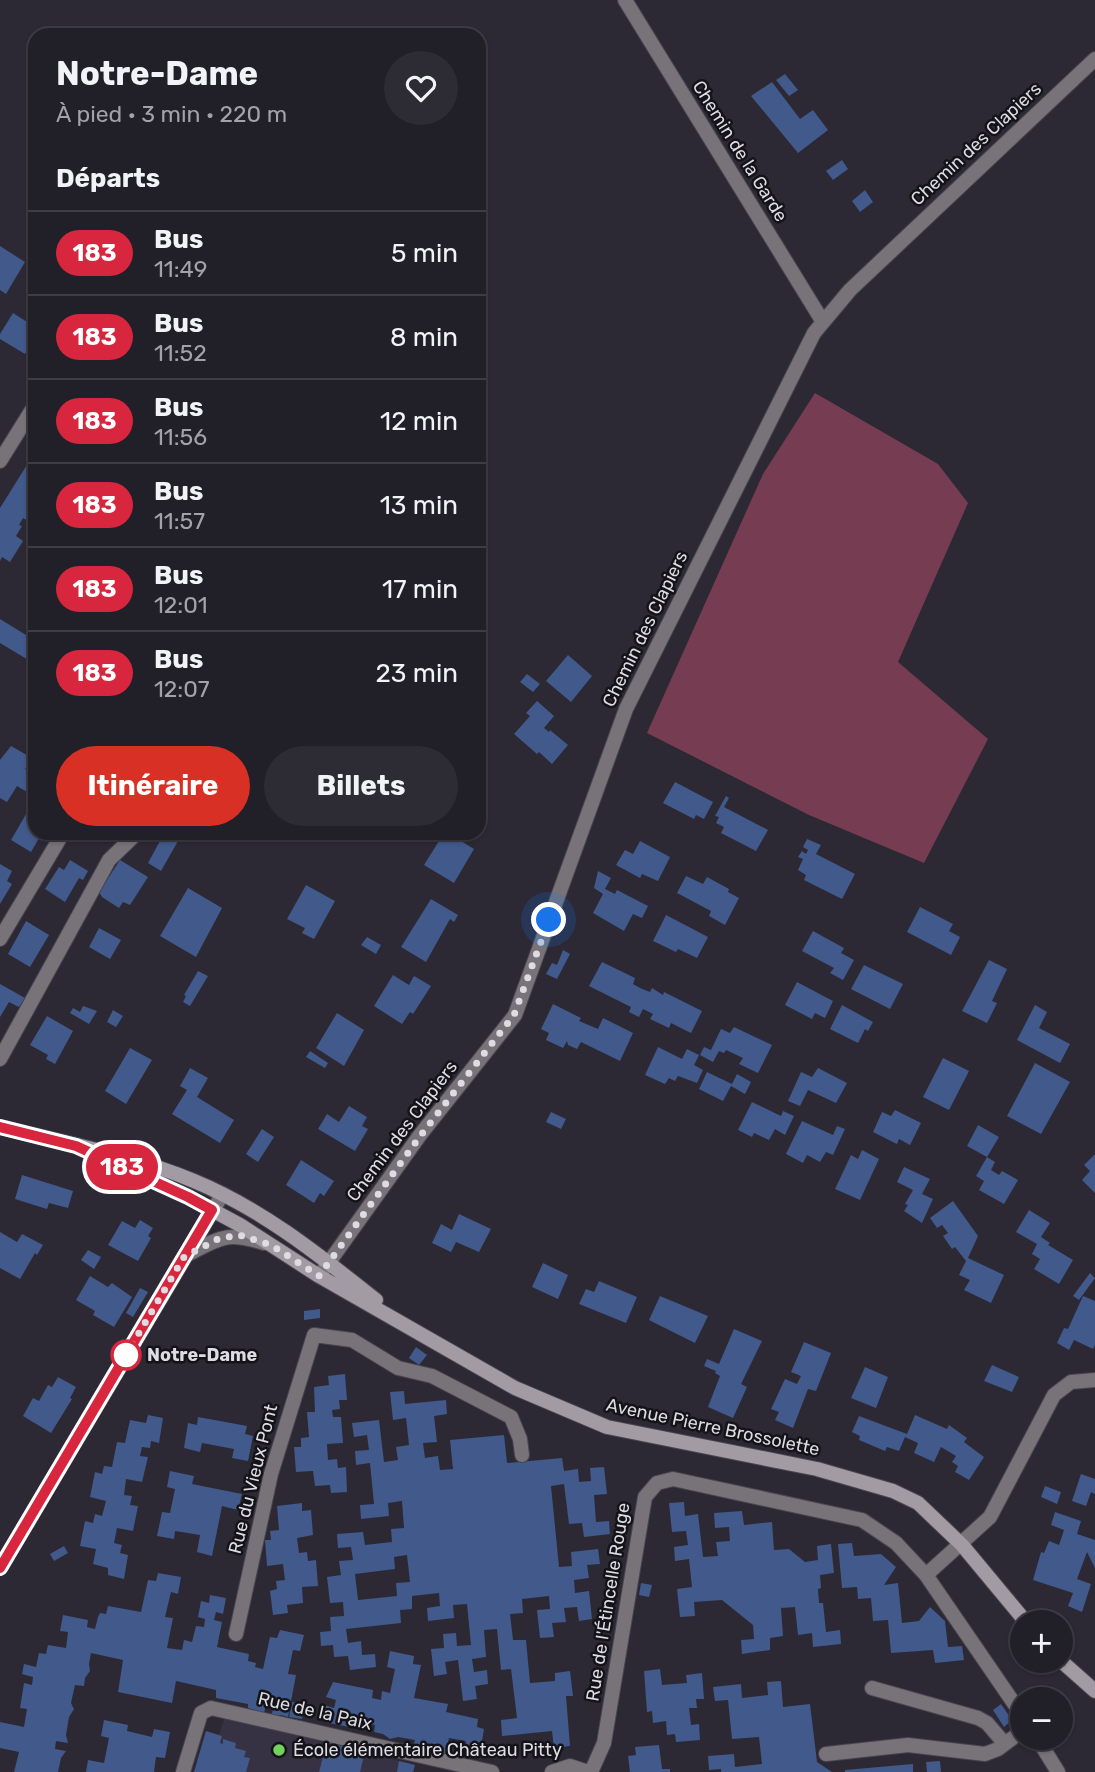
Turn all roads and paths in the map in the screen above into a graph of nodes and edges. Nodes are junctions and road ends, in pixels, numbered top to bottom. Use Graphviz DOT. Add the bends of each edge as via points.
graph roads {
  1 [pos="625,0"];
  2 [pos="1095,59"];
  3 [pos="823,322"];
  4 [pos="28,416"];
  5 [pos="0,461"];
  6 [pos="59,840"];
  7 [pos="133,840"];
  8 [pos="0,939"];
  9 [pos="0,1059"];
  10 [pos="0,1127"];
  11 [pos="76,1146"];
  12 [pos="222,1195"];
  13 [pos="212,1210"];
  14 [pos="271,1245"];
  15 [pos="184,1257"];
  16 [pos="329,1263"];
  17 [pos="319,1276"];
  18 [pos="413,1329"];
  19 [pos="1095,1380"];
  20 [pos="522,1455"];
  21 [pos="962,1545"];
  22 [pos="0,1568"];
  23 [pos="926,1575"];
  24 [pos="1017,1610"];
  25 [pos="236,1634"];
  26 [pos="1073,1672"];
  27 [pos="872,1688"];
  28 [pos="1095,1691"];
  29 [pos="1010,1698"];
  30 [pos="1010,1740"];
  31 [pos="1005,1744"];
  32 [pos="1044,1750"];
  33 [pos="826,1754"];
  34 [pos="183,1772"];
  35 [pos="492,1772"];
  36 [pos="552,1772"];
  37 [pos="590,1772"];
  38 [pos="1058,1772"];
  1 -- 3 [label="street, Chemin de la Garde"];
  2 -- 3 [label="street, Chemin des Clapiers" via="850,290"];
  3 -- 16 [label="street, Chemin des Clapiers" via="625,709 514,1015"];
  4 -- 5 [label="street"];
  6 -- 8 [label="street"];
  7 -- 9 [label="street" via="109,860"];
  10 -- 11 [label="street, Avenue Pierre Brossolette"];
  11 -- 12 [label="street, Avenue Pierre Brossolette" via="119,1155"];
  11 -- 13 [label="street, Avenue Pierre Brossolette"];
  12 -- 13 [label="street"];
  12 -- 16 [label="street, Avenue Pierre Brossolette"];
  13 -- 14 [label="street, Avenue Pierre Brossolette"];
  13 -- 15 [label="street"];
  14 -- 15 [label="street" via="239,1235 218,1239"];
  14 -- 17 [label="street, Avenue Pierre Brossolette"];
  15 -- 22 [label="street"];
  16 -- 17 [label="street, Chemin des Clapiers"];
  16 -- 18 [label="street, Avenue Pierre Brossolette"];
  17 -- 18 [label="street, Avenue Pierre Brossolette"];
  18 -- 21 [label="street, Avenue Pierre Brossolette" via="515,1388 607,1427 817,1469 893,1491 918,1503"];
  19 -- 21 [label="street" via="1071,1382 1054,1395 990,1517"];
  20 -- 25 [label="street, Rue du Vieux Pont" via="511,1418 432,1376 398,1368 352,1340 314,1335 271,1474"];
  21 -- 23 [label="street"];
  21 -- 24 [label="street, Avenue Pierre Brossolette"];
  23 -- 29 [label="street"];
  23 -- 37 [label="street, Rue de l'Étincelle Rouge" via="896,1543 862,1520 673,1479 657,1483 645,1497 604,1743"];
  26 -- 28 [label="street"];
  27 -- 31 [label="street" via="978,1718"];
  30 -- 31 [label="street"];
  31 -- 33 [label="street" via="985,1754 908,1745"];
  32 -- 38 [label="street"];
  34 -- 35 [label="street, Rue de la Paix" via="201,1713 211,1708"];
  36 -- 37 [label="street" via="570,1766"];
}
